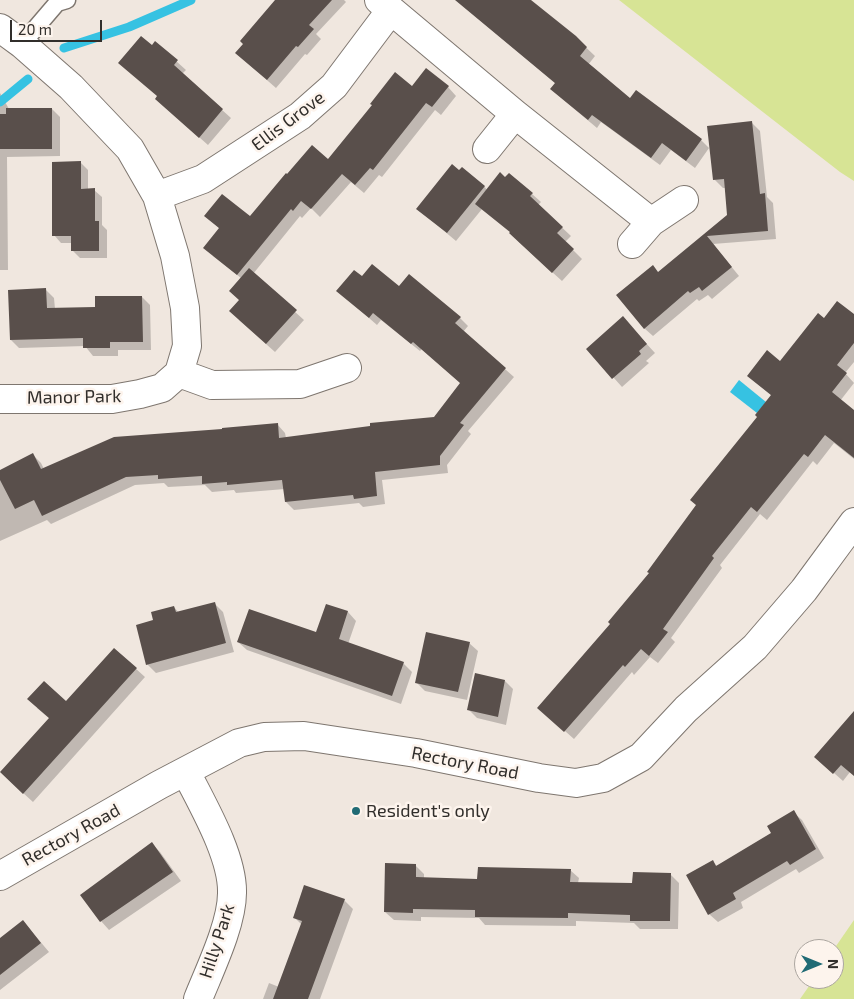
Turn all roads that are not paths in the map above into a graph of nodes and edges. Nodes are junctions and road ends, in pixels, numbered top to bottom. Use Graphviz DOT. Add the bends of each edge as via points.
graph roads {
  1 [pos="67,0"];
  2 [pos="385,5"];
  3 [pos="0,28"];
  4 [pos="22,44"];
  5 [pos="515,114"];
  6 [pos="487,149"];
  7 [pos="157,196"];
  8 [pos="684,200"];
  9 [pos="651,222"];
  10 [pos="632,244"];
  11 [pos="347,368"];
  12 [pos="179,372"];
  13 [pos="0,399"];
  14 [pos="854,522"];
  15 [pos="186,772"];
  16 [pos="0,876"];
  17 [pos="198,999"];
  1 -- 4 [label="lane" via="56,3"];
  2 -- 5 [label="street, Ellis Grove"];
  2 -- 7 [label="street, Ellis Grove" via="334,86 300,116 203,179"];
  3 -- 4 [label="street"];
  4 -- 7 [label="street" via="72,87 130,149"];
  5 -- 6 [label="street"];
  5 -- 9 [label="street, Ellis Grove"];
  7 -- 12 [label="street" via="175,256 185,308 187,346"];
  8 -- 9 [label="street"];
  9 -- 10 [label="street"];
  11 -- 12 [label="street" via="300,384 212,385"];
  12 -- 13 [label="street, Manor Park" via="162,388 112,399"];
  14 -- 15 [label="street, Rectory Road" via="756,648 686,709 641,757 603,778 576,783 539,778 416,753 304,736 264,737 239,743"];
  15 -- 16 [label="street, Rectory Road"];
  15 -- 17 [label="street, Hilly Park" via="228,863 232,893 226,927"];
}
